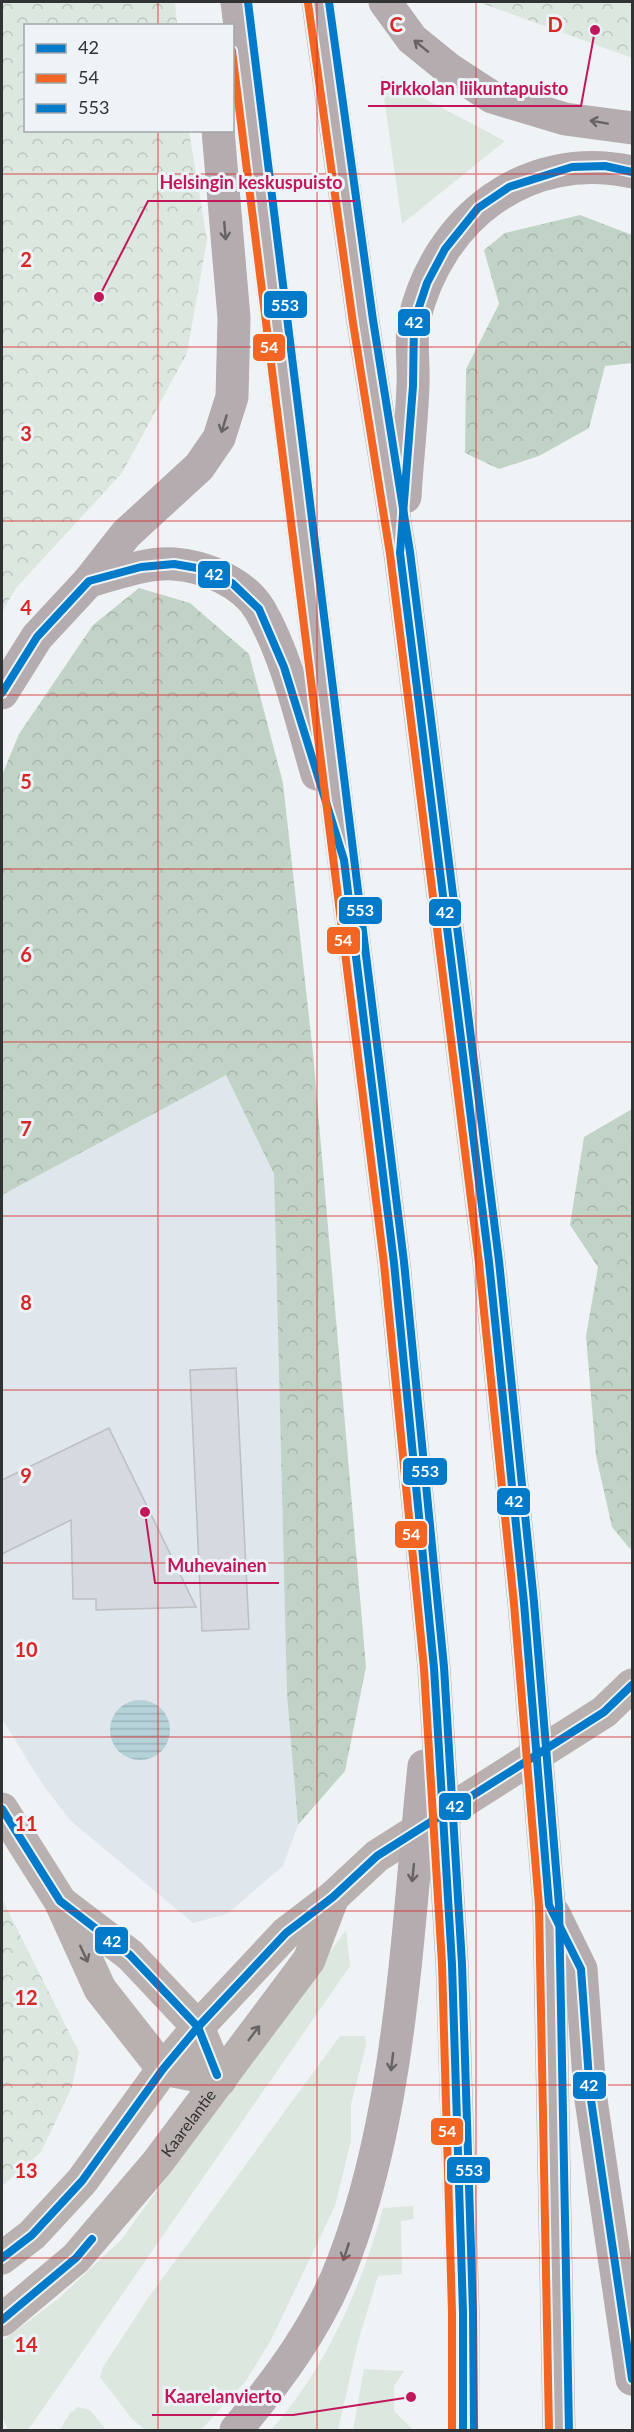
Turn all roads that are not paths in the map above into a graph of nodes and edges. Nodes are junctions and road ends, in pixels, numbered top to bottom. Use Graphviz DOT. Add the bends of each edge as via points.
graph roads {
  1 [pos="220,2"];
  2 [pos="237,2"];
  3 [pos="318,2"];
  4 [pos="385,2"];
  5 [pos="219,24"];
  6 [pos="633,128"];
  7 [pos="218,132"];
  8 [pos="633,172"];
  9 [pos="400,553"];
  10 [pos="89,581"];
  11 [pos="2,693"];
  12 [pos="344,860"];
  13 [pos="434,1668"];
  14 [pos="633,1685"];
  15 [pos="2,1809"];
  16 [pos="333,1897"];
  17 [pos="60,1901"];
  18 [pos="549,1905"];
  19 [pos="198,2026"];
  20 [pos="163,2069"];
  21 [pos="220,2080"];
  22 [pos="2,2258"];
  23 [pos="2,2320"];
  24 [pos="633,2379"];
  25 [pos="236,2430"];
  26 [pos="463,2430"];
  27 [pos="559,2430"];
  1 -- 5 [label="highway"];
  2 -- 12 [label="highway"];
  3 -- 9 [label="highway"];
  6 -- 4 [label="highway, one-way" via="565,119 492,97 412,39"];
  7 -- 10 [label="highway, one-way" via="234,318 232,397 219,438 199,467 126,534"];
  8 -- 9 [label="highway" via="605,166 572,167 509,187 478,208 445,249 427,283 414,322"];
  9 -- 18 [label="highway" via="489,1262 524,1603"];
  10 -- 11 [label="highway" via="37,637"];
  10 -- 12 [label="highway" via="141,567 174,564 203,569 232,583 259,609 284,667"];
  12 -- 13 [label="highway" via="394,1263"];
  13 -- 25 [label="highway, one-way" via="386,2108 364,2199 342,2264 312,2325 279,2379"];
  13 -- 26 [label="highway" via="452,1964"];
  14 -- 16 [label="main road, Kaarelantie" via="604,1712 377,1856"];
  15 -- 17 [label="main road"];
  16 -- 19 [label="main road, Kaarelantie" via="286,1933"];
  21 -- 16 [label="main road, Kaarelantie, one-way" via="309,1960"];
  17 -- 19 [label="main road" via="130,1955"];
  17 -- 20 [label="main road, one-way" via="100,1989"];
  18 -- 24 [label="highway" via="581,1969 590,2093"];
  18 -- 27 [label="highway"];
  19 -- 20 [label="main road, Kaarelantie"];
  19 -- 21 [label="main road"];
  20 -- 21 [label="main road"];
  20 -- 22 [label="main road, Kaarelantie" via="82,2181 32,2235"];
  21 -- 23 [label="main road, Kaarelantie" via="121,2208 76,2258"];
}
